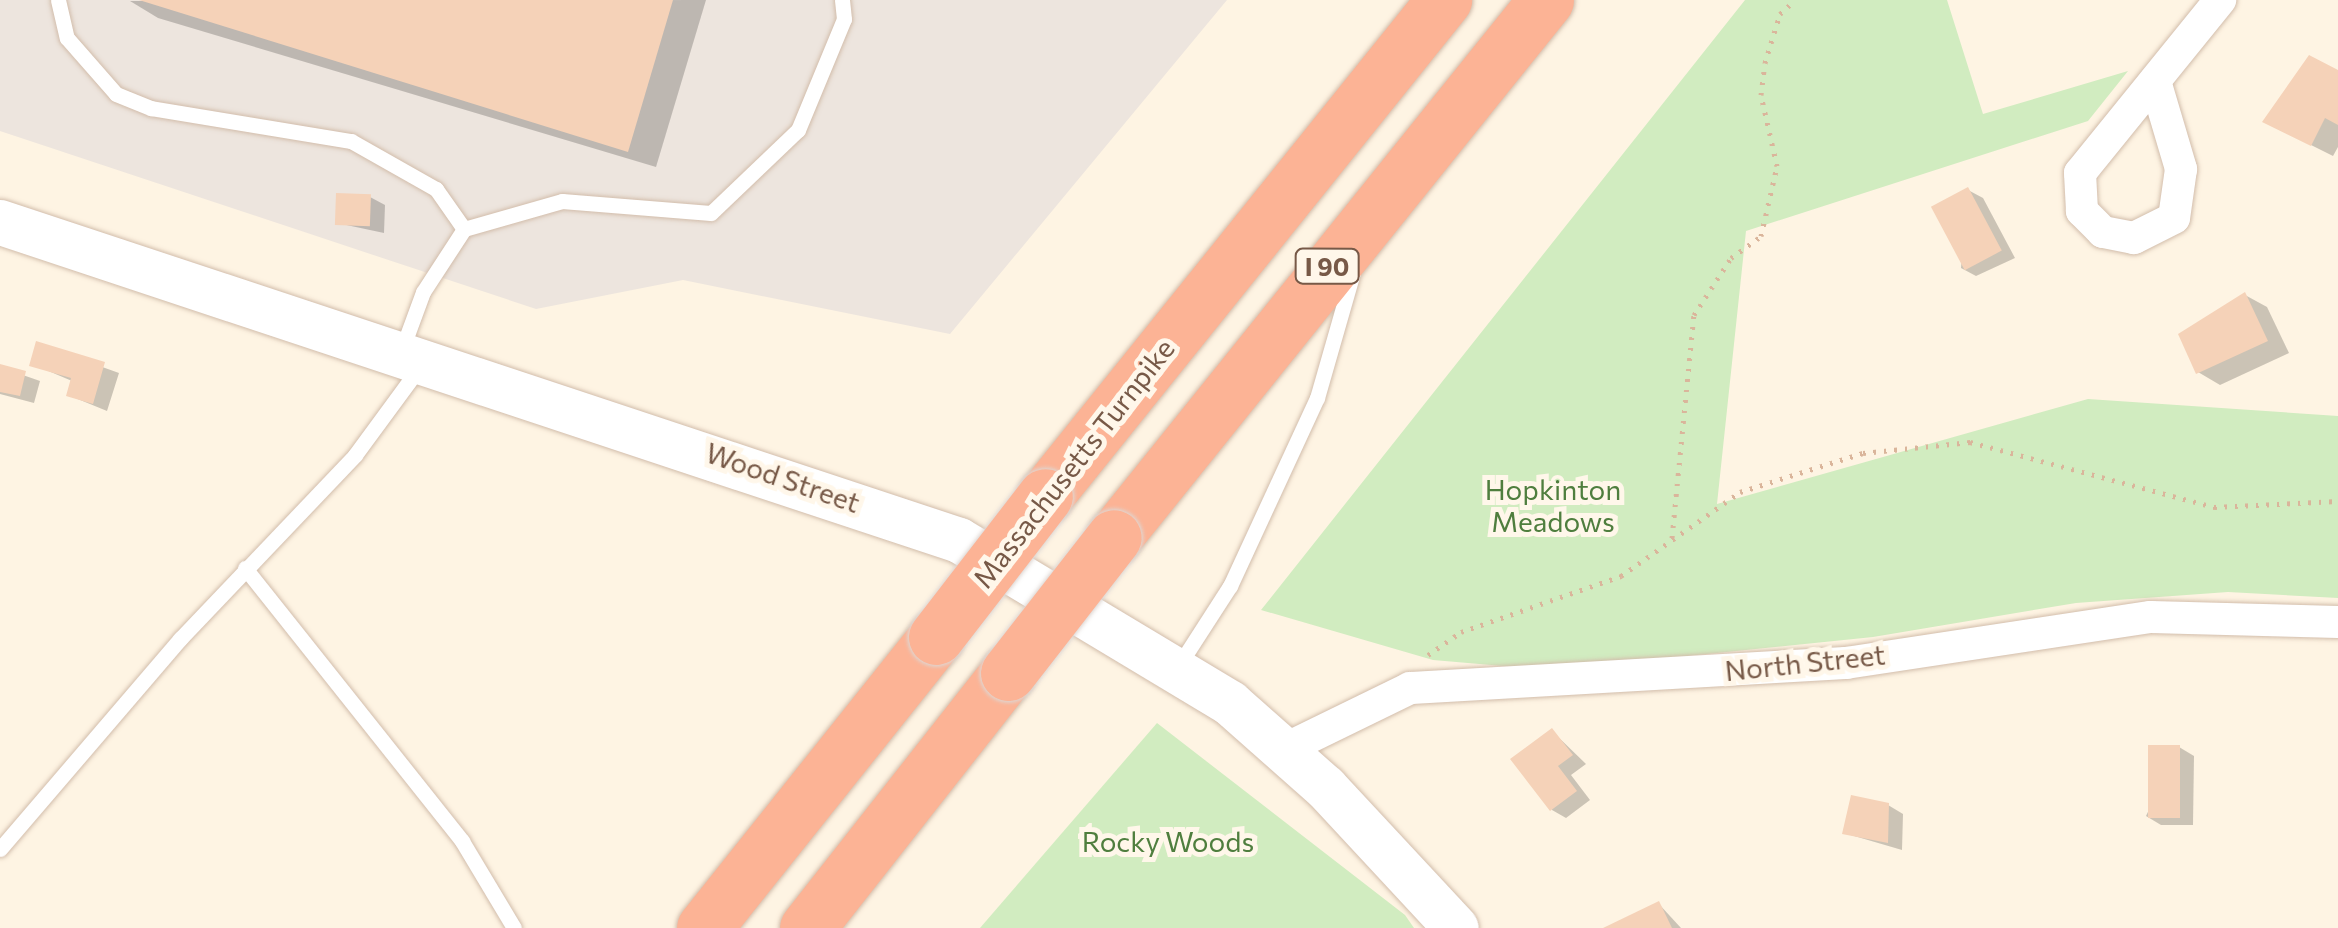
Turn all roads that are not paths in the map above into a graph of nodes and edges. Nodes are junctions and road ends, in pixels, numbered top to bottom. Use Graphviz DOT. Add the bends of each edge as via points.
graph roads {
  1 [pos="57,0"];
  2 [pos="842,0"];
  3 [pos="1444,0"];
  4 [pos="1546,0"];
  5 [pos="2220,0"];
  6 [pos="2155,81"];
  7 [pos="1368,214"];
  8 [pos="0,222"];
  9 [pos="464,229"];
  10 [pos="414,353"];
  11 [pos="245,568"];
  12 [pos="2338,622"];
  13 [pos="1179,665"];
  14 [pos="1285,749"];
  15 [pos="0,849"];
  16 [pos="514,928"];
  17 [pos="704,928"];
  18 [pos="807,928"];
  19 [pos="1456,928"];
  1 -- 9 [label="lane" via="67,38 116,94 151,108 351,141 423,179"];
  2 -- 9 [label="lane" via="844,19 798,130 711,213 562,202"];
  3 -- 17 [label="highway, Massachusetts Turnpike / I 90, bridge"];
  4 -- 7 [label="highway, I 90"];
  5 -- 6 [label="street"];
  7 -- 13 [label="lane" via="1317,398 1230,586"];
  7 -- 18 [label="highway, I 90, bridge"];
  8 -- 10 [label="main road, Wood Street"];
  9 -- 10 [label="lane" via="423,292"];
  10 -- 11 [label="lane" via="355,455"];
  10 -- 13 [label="main road, Wood Street" via="959,540"];
  11 -- 15 [label="lane"];
  11 -- 16 [label="lane" via="462,842"];
  12 -- 14 [label="street, North Street" via="2151,617 1846,663 1410,688"];
  13 -- 14 [label="main road, Wood Street"];
  14 -- 19 [label="main road, Wood Street"];
}
